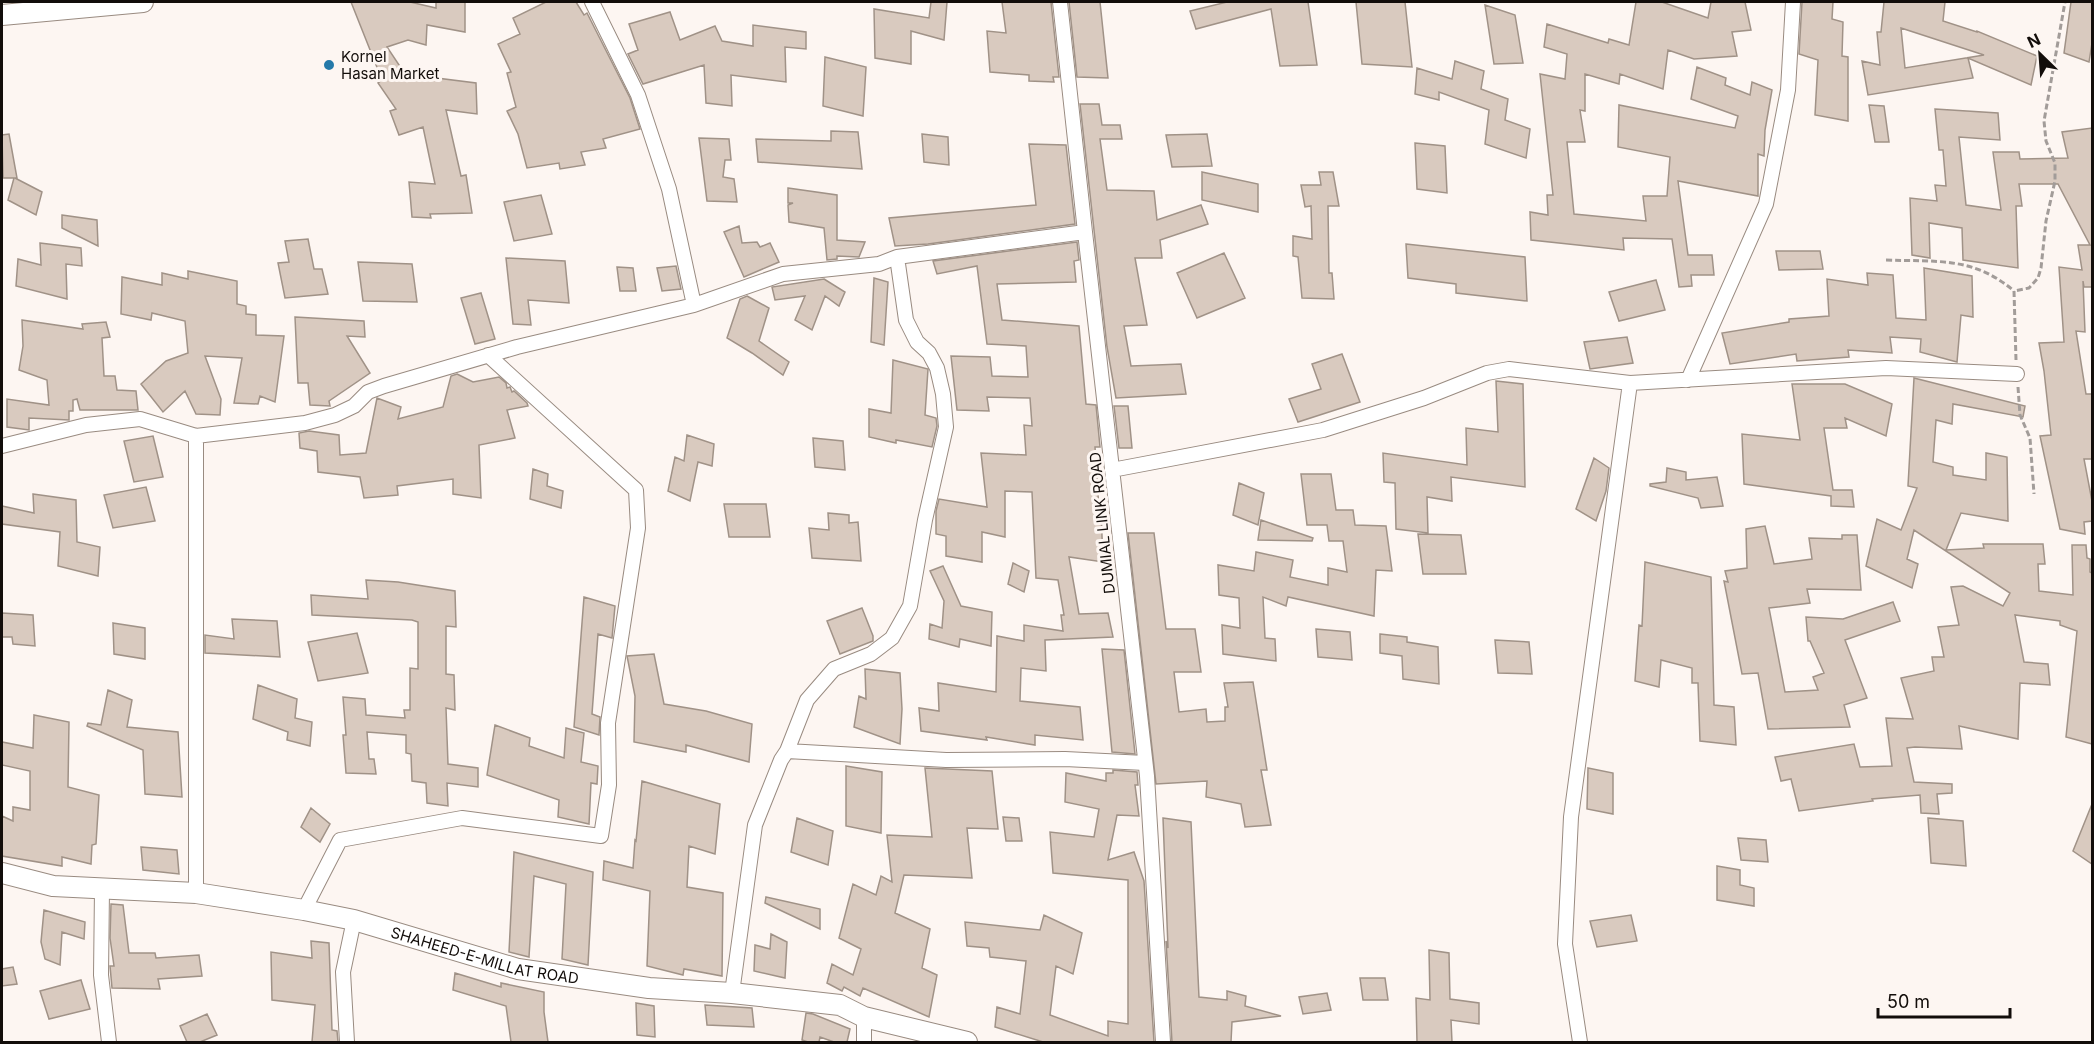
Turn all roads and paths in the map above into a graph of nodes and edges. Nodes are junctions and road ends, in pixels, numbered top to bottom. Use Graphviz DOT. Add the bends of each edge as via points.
graph roads {
  1 [pos="143,2"];
  2 [pos="592,2"];
  3 [pos="1060,2"];
  4 [pos="1793,2"];
  5 [pos="2065,2"];
  6 [pos="2,15"];
  7 [pos="1084,232"];
  8 [pos="897,257"];
  9 [pos="1886,260"];
  10 [pos="2014,291"];
  11 [pos="694,305"];
  12 [pos="488,355"];
  13 [pos="2017,374"];
  14 [pos="1688,380"];
  15 [pos="1630,383"];
  16 [pos="196,436"];
  17 [pos="2,446"];
  18 [pos="1112,470"];
  19 [pos="2034,494"];
  20 [pos="787,751"];
  21 [pos="1145,763"];
  22 [pos="2,873"];
  23 [pos="102,889"];
  24 [pos="196,893"];
  25 [pos="304,910"];
  26 [pos="354,920"];
  27 [pos="732,993"];
  28 [pos="864,1017"];
  29 [pos="109,1042"];
  30 [pos="347,1042"];
  31 [pos="864,1042"];
  32 [pos="967,1042"];
  33 [pos="1163,1042"];
  34 [pos="1580,1042"];
  1 -- 6 [label="main road"];
  2 -- 11 [label="street" via="638,95 669,189"];
  3 -- 7 [label="street, DUMIAL LINK ROAD"];
  4 -- 14 [label="street" via="1788,90 1766,204"];
  5 -- 10 [label="path" via="2044,121 2046,141 2055,163 2055,181 2041,268 2029,288"];
  7 -- 8 [label="street"];
  7 -- 18 [label="street, DUMIAL LINK ROAD"];
  8 -- 11 [label="street" via="879,264 783,274"];
  8 -- 20 [label="street" via="906,320 937,368 946,427 910,606 892,638 872,654 834,669 807,700"];
  9 -- 10 [label="path" via="1946,260 1986,272"];
  10 -- 13 [label="path"];
  11 -- 12 [label="street"];
  12 -- 16 [label="street" via="368,392 354,406 335,415 304,423"];
  12 -- 25 [label="street" via="636,490 638,528 608,723 609,785 601,837 462,818 340,840"];
  13 -- 14 [label="street" via="1886,368"];
  13 -- 19 [label="path" via="2020,415 2030,438"];
  14 -- 15 [label="street"];
  15 -- 18 [label="street" via="1509,369 1486,373 1424,398 1323,430"];
  15 -- 34 [label="street" via="1571,817 1565,944"];
  16 -- 17 [label="street" via="140,419 86,425"];
  16 -- 24 [label="street"];
  18 -- 21 [label="street, DUMIAL LINK ROAD"];
  20 -- 21 [label="street" via="946,760"];
  20 -- 27 [label="street" via="754,825"];
  21 -- 33 [label="street, DUMIAL LINK ROAD"];
  22 -- 23 [label="main road, SHAHEED-E-MILLAT ROAD" via="53,886"];
  23 -- 24 [label="main road, SHAHEED-E-MILLAT ROAD"];
  23 -- 29 [label="street" via="101,975"];
  24 -- 25 [label="main road, SHAHEED-E-MILLAT ROAD"];
  25 -- 26 [label="main road, SHAHEED-E-MILLAT ROAD"];
  26 -- 27 [label="main road, SHAHEED-E-MILLAT ROAD" via="518,969 649,987"];
  26 -- 30 [label="street" via="343,972"];
  27 -- 28 [label="main road, SHAHEED-E-MILLAT ROAD" via="840,1005"];
  28 -- 31 [label="street"];
  28 -- 32 [label="main road, SHAHEED-E-MILLAT ROAD"];
}
